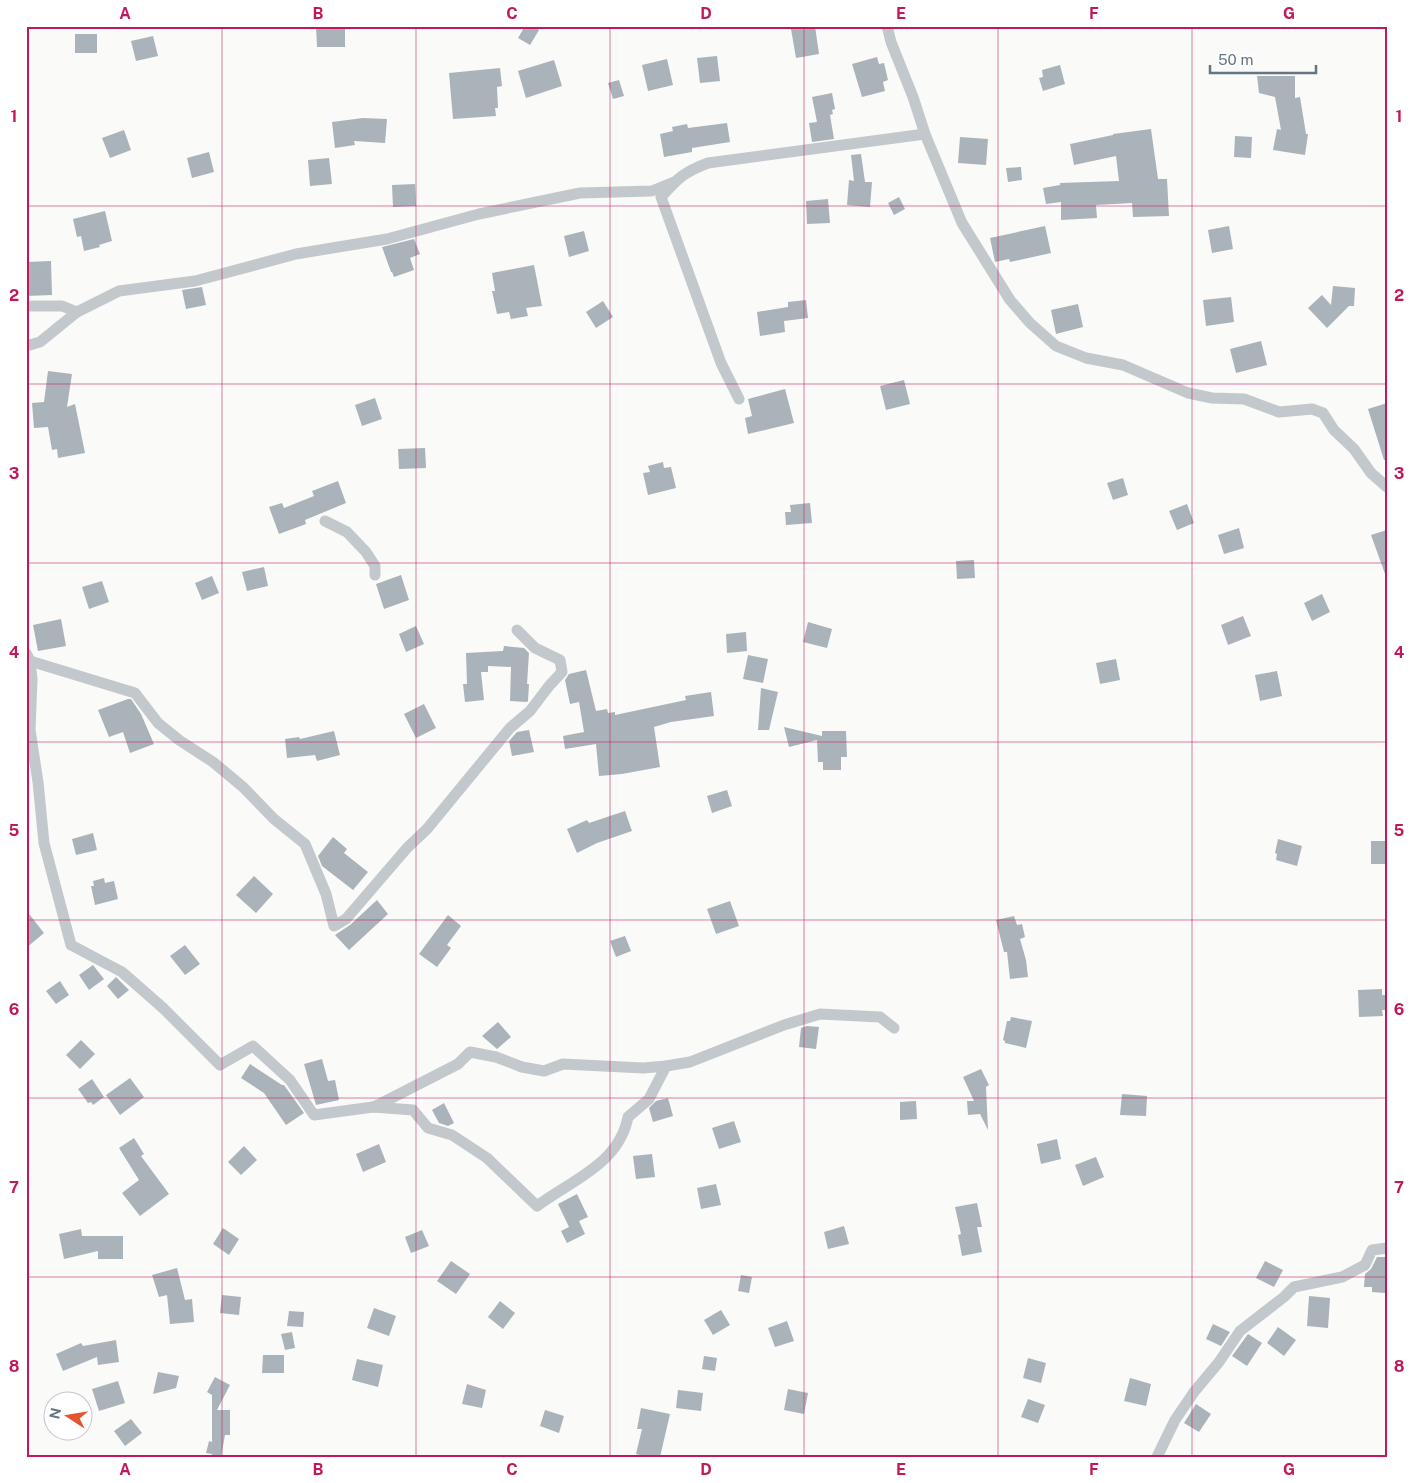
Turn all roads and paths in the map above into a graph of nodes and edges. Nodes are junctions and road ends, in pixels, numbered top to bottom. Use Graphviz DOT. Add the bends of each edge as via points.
graph roads {
  1 [pos="887,26"];
  2 [pos="925,134"];
  3 [pos="674,182"];
  4 [pos="26,306"];
  5 [pos="76,312"];
  6 [pos="26,346"];
  7 [pos="740,399"];
  8 [pos="1387,487"];
  9 [pos="325,521"];
  10 [pos="375,575"];
  11 [pos="517,630"];
  12 [pos="28,657"];
  13 [pos="894,1028"];
  14 [pos="666,1066"];
  15 [pos="373,1107"];
  16 [pos="1387,1248"];
  17 [pos="1157,1457"];
  1 -- 2 [label="street"];
  2 -- 3 [label="street" via="708,163 688,170"];
  2 -- 8 [label="street" via="962,223 1010,300 1056,346 1086,358 1123,365 1188,392 1212,398 1244,398 1279,412 1312,408 1323,413 1371,473"];
  3 -- 5 [label="street" via="652,191 580,193 480,214 387,239 296,254 195,281 119,291"];
  3 -- 7 [label="street" via="661,197 721,363"];
  4 -- 5 [label="street" via="62,306"];
  5 -- 6 [label="street" via="40,342"];
  9 -- 10 [label="street" via="347,532 375,566"];
  11 -- 12 [label="street" via="535,648 560,660 562,672 530,711 510,728 427,829 406,848 346,919 334,926 326,894 305,844 274,820 213,762 158,723 135,693"];
  12 -- 15 [label="street" via="32,679 30,730 44,843 71,945 122,972 220,1065 254,1046 290,1080 314,1114"];
  13 -- 14 [label="street" via="880,1017 820,1014 690,1062"];
  14 -- 15 [label="street" via="563,1064 544,1071 470,1052 458,1064"];
  14 -- 15 [label="street" via="649,1099 628,1117 625,1130 598,1166 537,1206 487,1158 452,1135 428,1128 413,1110"];
  16 -- 17 [label="street" via="1372,1250 1364,1264 1342,1277 1294,1287 1240,1331 1175,1420"];
}
